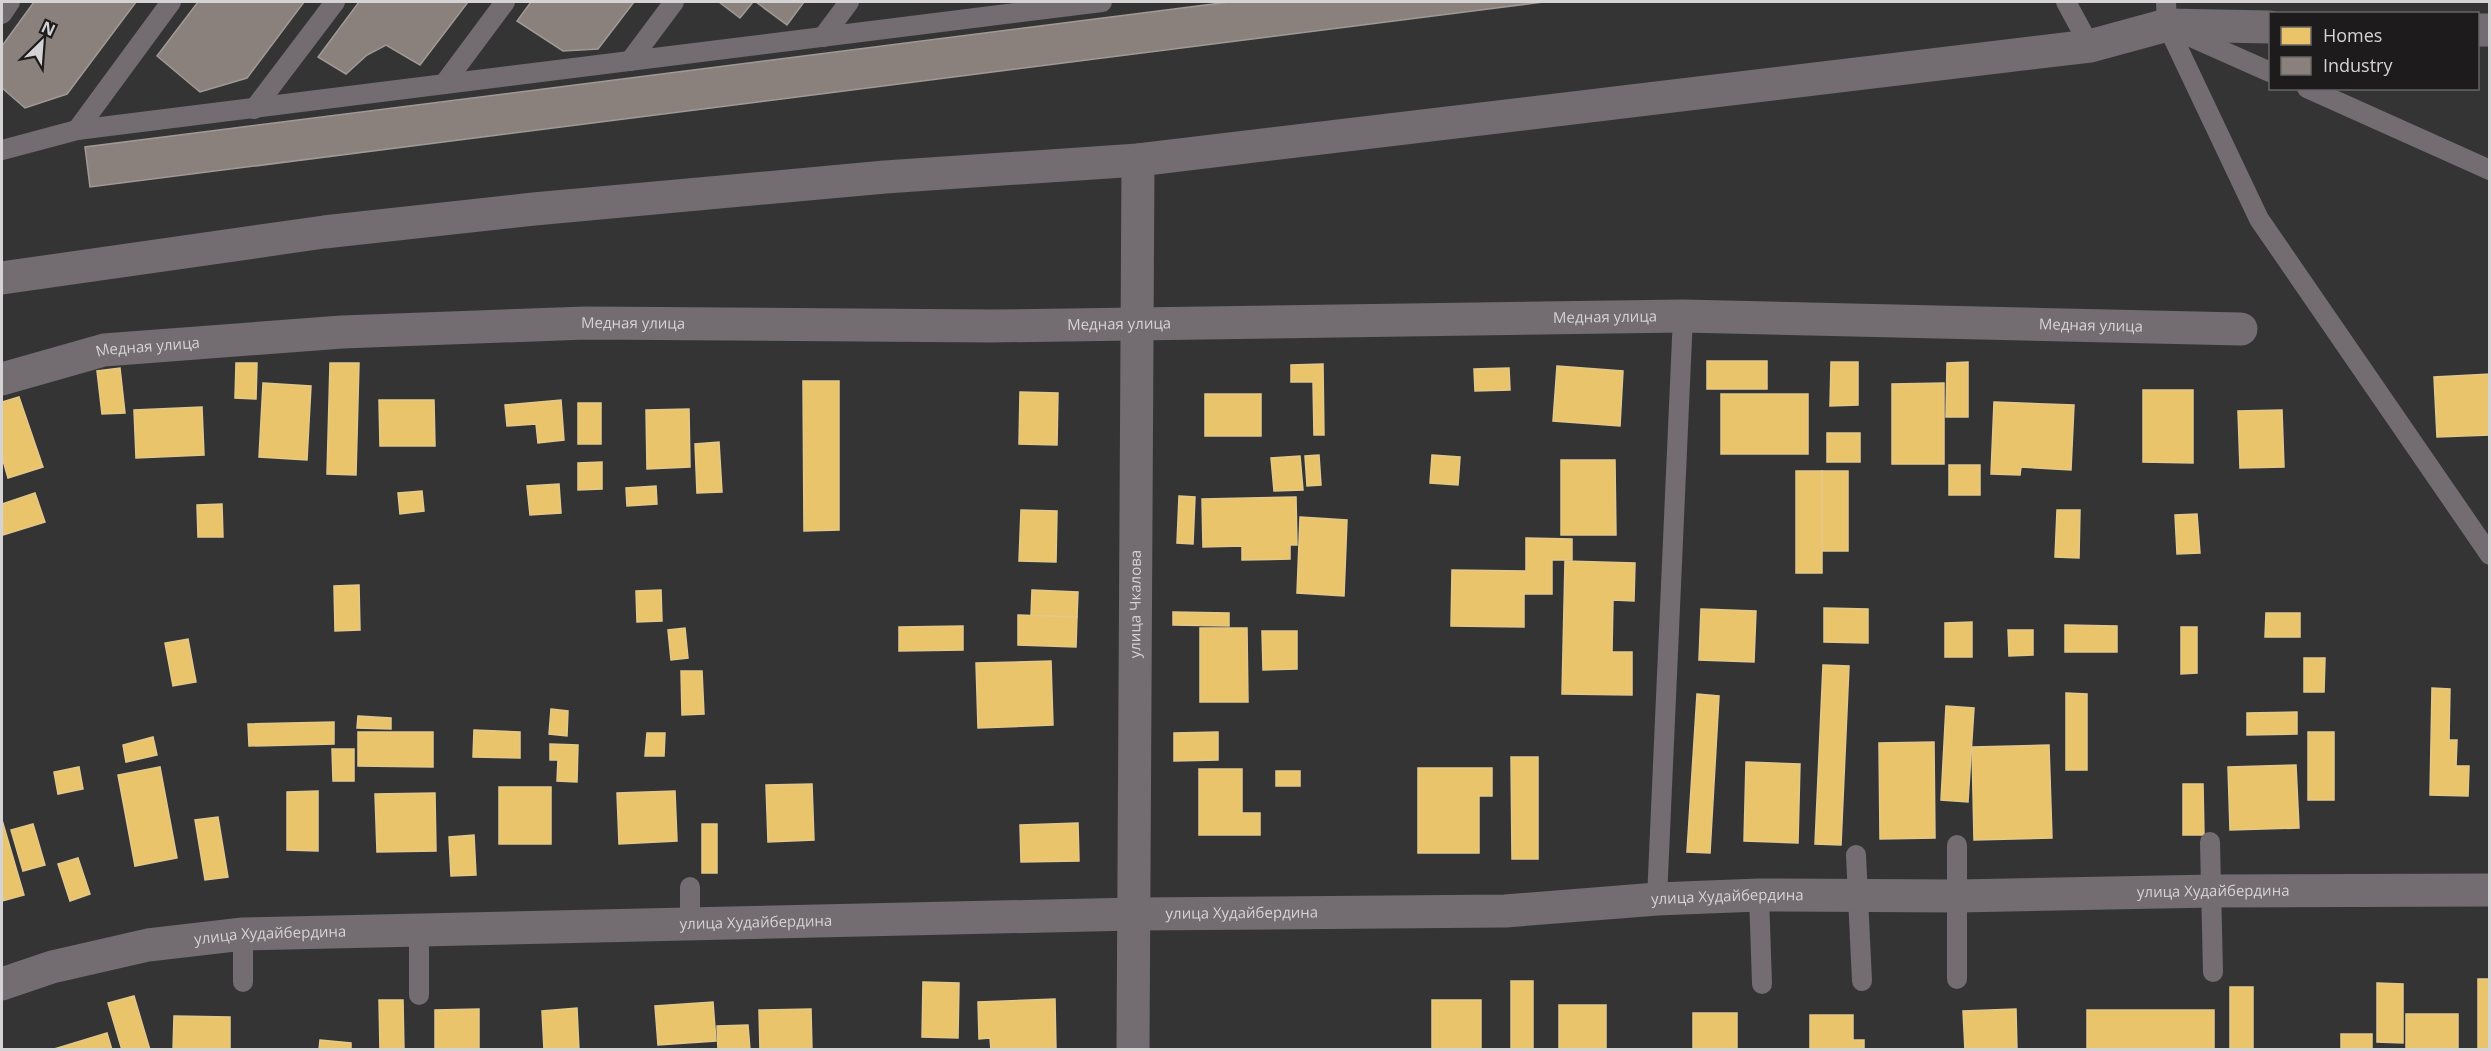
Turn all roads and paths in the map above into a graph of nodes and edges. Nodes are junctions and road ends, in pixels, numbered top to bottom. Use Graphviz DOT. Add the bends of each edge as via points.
graph roads {
  1 [pos="10,2"];
  2 [pos="171,2"];
  3 [pos="335,2"];
  4 [pos="505,2"];
  5 [pos="674,2"];
  6 [pos="849,2"];
  7 [pos="1102,2"];
  8 [pos="2066,2"];
  9 [pos="1026,6"];
  10 [pos="2,14"];
  11 [pos="2167,14"];
  12 [pos="2269,27"];
  13 [pos="823,37"];
  14 [pos="2090,46"];
  15 [pos="630,61"];
  16 [pos="2269,71"];
  17 [pos="444,84"];
  18 [pos="2311,90"];
  19 [pos="254,109"];
  20 [pos="77,130"];
  21 [pos="2,150"];
  22 [pos="1138,160"];
  23 [pos="2490,170"];
  24 [pos="2,278"];
  25 [pos="1683,315"];
  26 [pos="1137,322"];
  27 [pos="2241,329"];
  28 [pos="2,379"];
  29 [pos="2490,555"];
  30 [pos="2210,842"];
  31 [pos="1957,845"];
  32 [pos="1856,855"];
  33 [pos="690,886"];
  34 [pos="2490,890"];
  35 [pos="2213,891"];
  36 [pos="1759,895"];
  37 [pos="1858,896"];
  38 [pos="1958,896"];
  39 [pos="1657,899"];
  40 [pos="1134,914"];
  41 [pos="690,925"];
  42 [pos="419,931"];
  43 [pos="243,934"];
  44 [pos="2213,972"];
  45 [pos="1957,979"];
  46 [pos="1862,981"];
  47 [pos="243,982"];
  48 [pos="2,984"];
  49 [pos="1762,984"];
  50 [pos="419,995"];
  51 [pos="1133,1050"];
  1 -- 10 [label="lane"];
  2 -- 20 [label="lane"];
  3 -- 19 [label="lane"];
  4 -- 17 [label="lane"];
  5 -- 15 [label="lane"];
  6 -- 13 [label="lane"];
  7 -- 9 [label="lane"];
  8 -- 14 [label="lane"];
  9 -- 13 [label="lane"];
  11 -- 12 [label="street"];
  11 -- 14 [label="street"];
  11 -- 16 [label="lane"];
  11 -- 29 [label="lane" via="2259,219"];
  13 -- 15 [label="lane"];
  14 -- 22 [label="street"];
  15 -- 17 [label="lane"];
  17 -- 19 [label="lane"];
  18 -- 23 [label="lane"];
  19 -- 20 [label="lane"];
  20 -- 21 [label="lane"];
  22 -- 24 [label="street" via="885,177 511,212 324,232"];
  22 -- 26 [label="street, улица Чкалова"];
  25 -- 26 [label="street, Медная улица"];
  25 -- 27 [label="street, Медная улица"];
  25 -- 39 [label="lane"];
  26 -- 28 [label="street, Медная улица" via="992,326 586,323 342,332 104,350"];
  26 -- 40 [label="street, улица Чкалова"];
  30 -- 35 [label="lane"];
  31 -- 38 [label="lane"];
  32 -- 37 [label="lane"];
  33 -- 41 [label="lane"];
  34 -- 35 [label="street, улица Худайбердина"];
  35 -- 38 [label="street, улица Худайбердина"];
  35 -- 44 [label="lane"];
  36 -- 37 [label="street, улица Худайбердина"];
  36 -- 39 [label="street, улица Худайбердина"];
  36 -- 49 [label="lane"];
  37 -- 38 [label="street, улица Худайбердина"];
  37 -- 46 [label="lane"];
  38 -- 45 [label="lane"];
  39 -- 40 [label="street, улица Худайбердина" via="1505,911"];
  40 -- 41 [label="street, улица Худайбердина"];
  40 -- 51 [label="street, улица Чкалова"];
  41 -- 42 [label="street, улица Худайбердина"];
  42 -- 43 [label="street, улица Худайбердина"];
  42 -- 50 [label="lane"];
  43 -- 47 [label="lane"];
  43 -- 48 [label="street, улица Худайбердина" via="148,945 52,967"];
}
